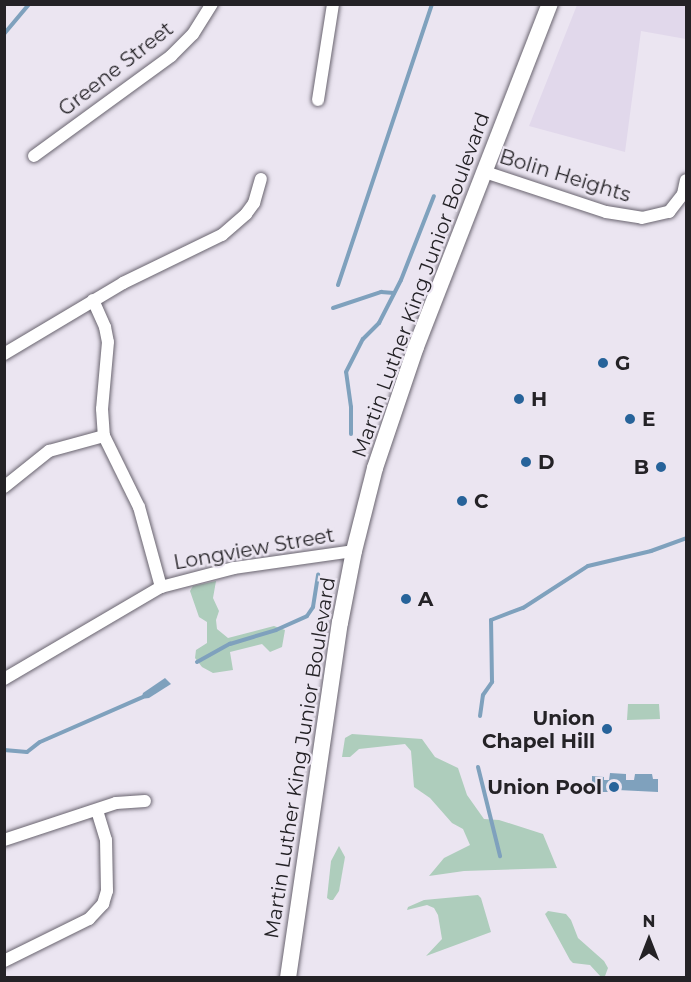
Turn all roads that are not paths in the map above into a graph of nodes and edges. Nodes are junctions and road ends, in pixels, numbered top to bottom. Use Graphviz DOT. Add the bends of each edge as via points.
graph roads {
  1 [pos="212,4"];
  2 [pos="333,4"];
  3 [pos="550,4"];
  4 [pos="318,99"];
  5 [pos="34,156"];
  6 [pos="485,172"];
  7 [pos="261,179"];
  8 [pos="687,180"];
  9 [pos="93,300"];
  10 [pos="4,354"];
  11 [pos="104,436"];
  12 [pos="4,487"];
  13 [pos="354,551"];
  14 [pos="161,587"];
  15 [pos="4,679"];
  16 [pos="145,801"];
  17 [pos="97,810"];
  18 [pos="4,840"];
  19 [pos="4,962"];
  20 [pos="288,978"];
  1 -- 5 [label="street, Greene Street" via="193,34 171,56"];
  2 -- 4 [label="street"];
  3 -- 6 [label="main road, Martin Luther King Junior Boulevard"];
  6 -- 8 [label="street, Bolin Heights" via="606,212 642,218 669,212 683,194"];
  6 -- 13 [label="main road, Martin Luther King Junior Boulevard" via="402,386 375,468"];
  7 -- 9 [label="street" via="246,214 222,235"];
  9 -- 10 [label="street"];
  9 -- 11 [label="street" via="108,342 102,409"];
  11 -- 12 [label="street" via="49,451"];
  11 -- 14 [label="street" via="139,507"];
  13 -- 14 [label="street, Longview Street" via="234,568"];
  13 -- 20 [label="main road, Martin Luther King Junior Boulevard"];
  14 -- 15 [label="street, Longview Street"];
  16 -- 17 [label="street" via="116,803"];
  17 -- 18 [label="street"];
  17 -- 19 [label="street" via="105,829 107,851 107,891 100,909 89,919"];
}
